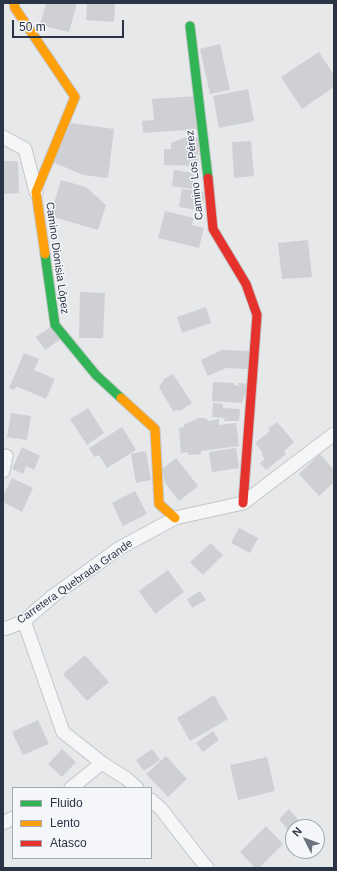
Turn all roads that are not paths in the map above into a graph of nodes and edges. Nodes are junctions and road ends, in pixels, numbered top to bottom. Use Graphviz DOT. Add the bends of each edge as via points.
graph roads {
  1 [pos="14,3"];
  2 [pos="190,26"];
  3 [pos="3,137"];
  4 [pos="36,192"];
  5 [pos="334,434"];
  6 [pos="6,456"];
  7 [pos="3,471"];
  8 [pos="243,503"];
  9 [pos="175,518"];
  10 [pos="24,621"];
  11 [pos="3,629"];
  12 [pos="102,763"];
  13 [pos="72,787"];
  14 [pos="136,787"];
  15 [pos="152,801"];
  16 [pos="12,818"];
  17 [pos="3,823"];
  18 [pos="207,868"];
  1 -- 4 [label="street, Camino Dionisia López" via="75,97"];
  2 -- 8 [label="street, Camino Los Pérez" via="213,229 246,284 257,315"];
  3 -- 4 [label="street" via="25,149"];
  4 -- 9 [label="street, Camino Dionisia López" via="55,325 96,375 155,429 158,504"];
  5 -- 8 [label="street, Carretera Quebrada Grande"];
  6 -- 7 [label="street"];
  8 -- 9 [label="street, Carretera Quebrada Grande"];
  9 -- 10 [label="street, Carretera Quebrada Grande" via="118,549 53,596"];
  10 -- 11 [label="street, Carretera Quebrada Grande"];
  10 -- 12 [label="street" via="63,732"];
  12 -- 13 [label="street"];
  12 -- 14 [label="street" via="127,778"];
  15 -- 18 [label="street"];
  16 -- 17 [label="street"];
}
